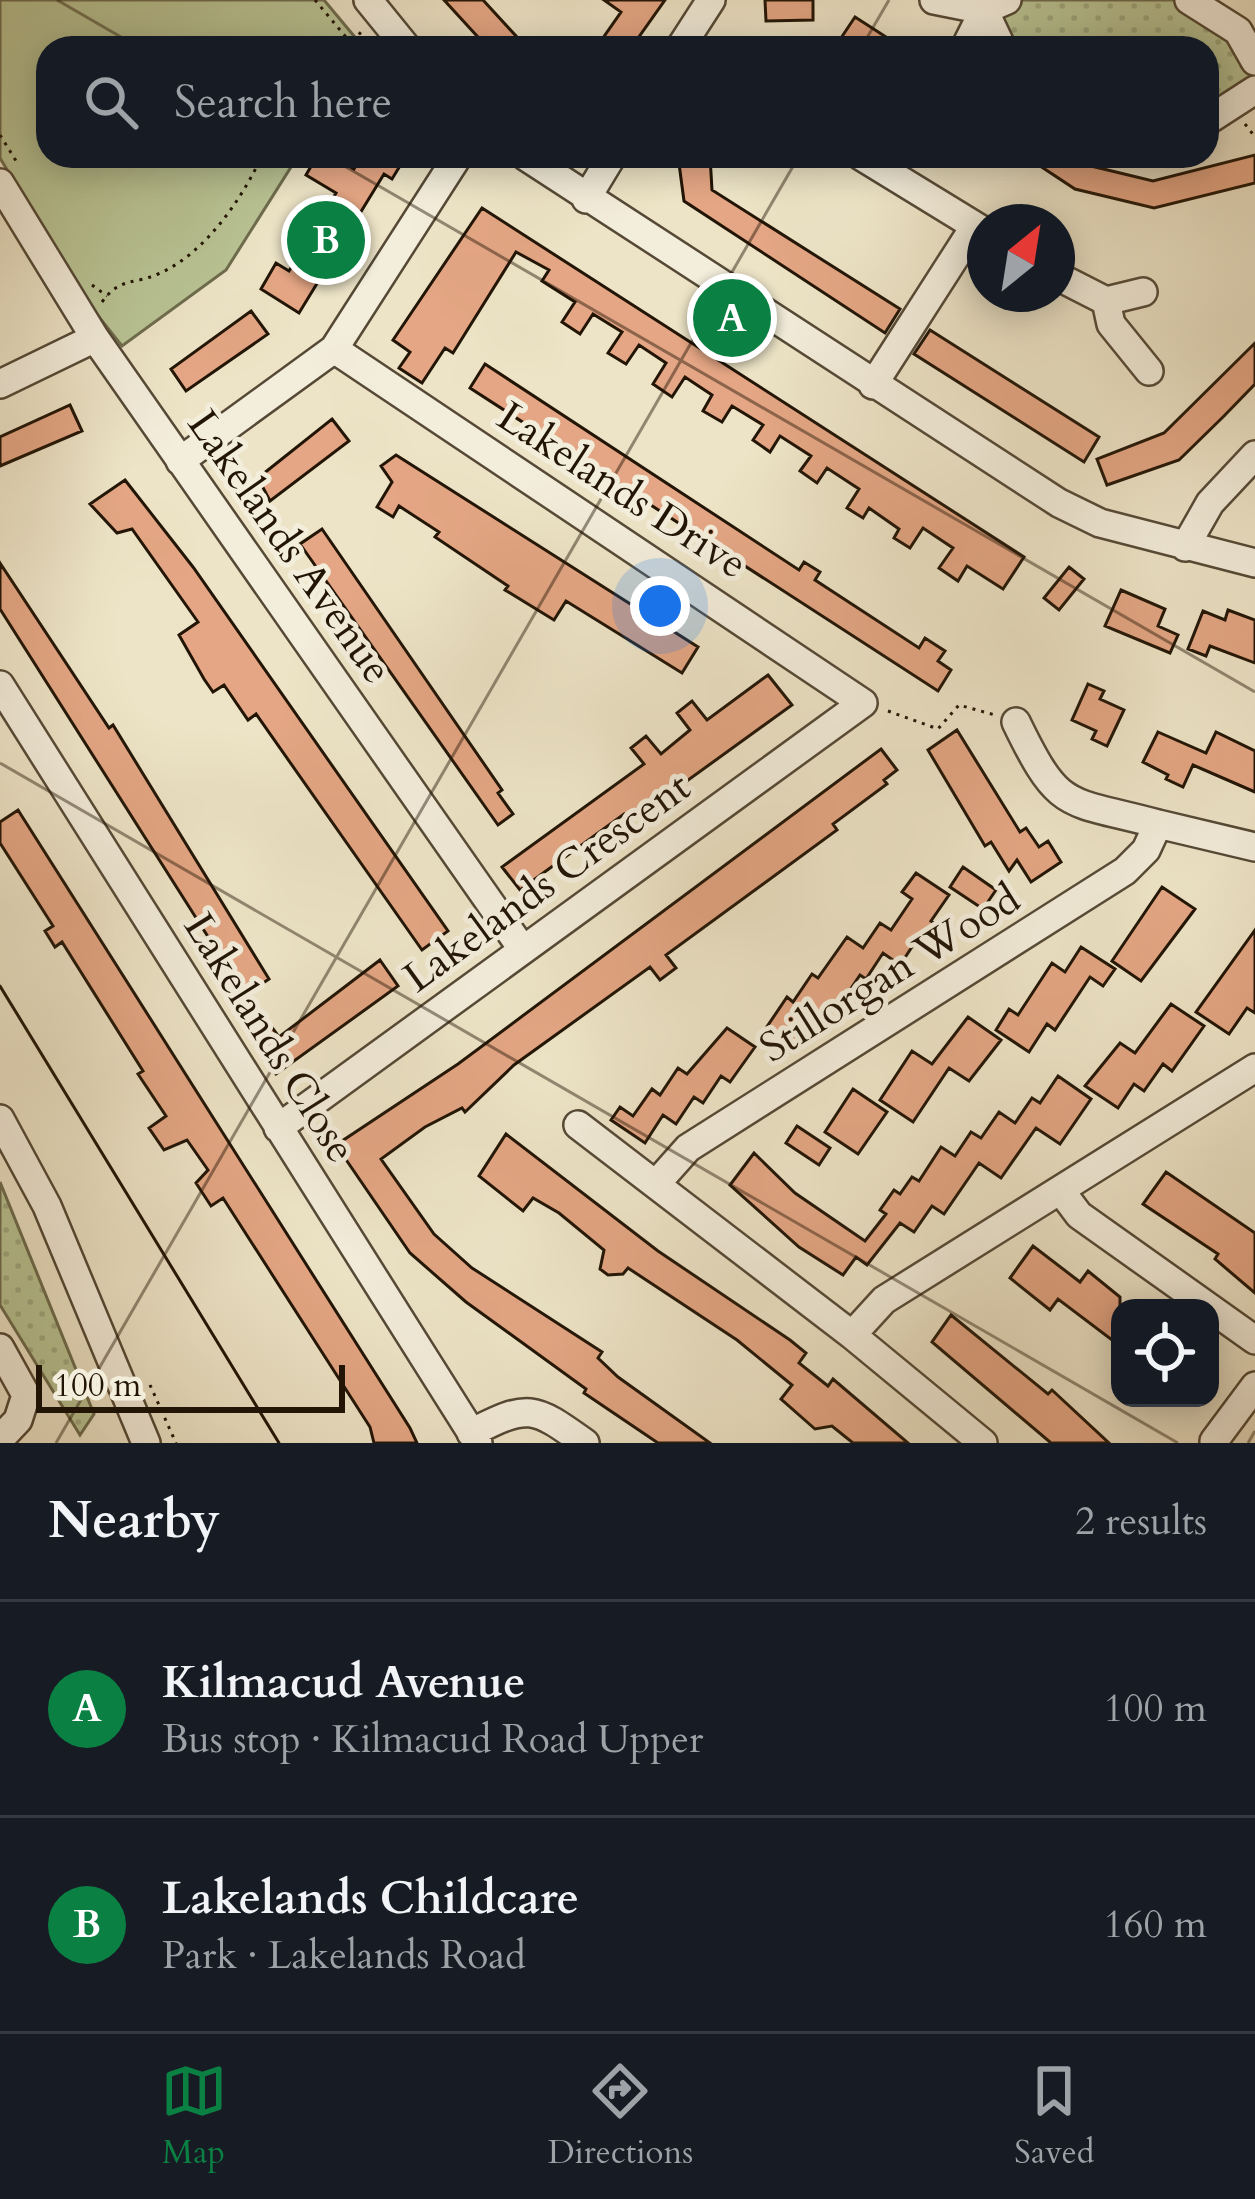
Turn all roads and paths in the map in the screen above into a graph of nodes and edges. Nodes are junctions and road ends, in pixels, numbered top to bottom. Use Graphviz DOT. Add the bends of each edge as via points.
graph roads {
  1 [pos="315,0"];
  2 [pos="368,0"];
  3 [pos="711,0"];
  4 [pos="934,0"];
  5 [pos="1189,0"];
  6 [pos="995,5"];
  7 [pos="345,36"];
  8 [pos="397,36"];
  9 [pos="688,36"];
  10 [pos="973,36"];
  11 [pos="1000,36"];
  12 [pos="1255,61"];
  13 [pos="1255,90"];
  14 [pos="1219,113"];
  15 [pos="256,168"];
  16 [pos="450,168"];
  17 [pos="542,168"];
  18 [pos="605,168"];
  19 [pos="896,168"];
  20 [pos="0,183"];
  21 [pos="586,199"];
  22 [pos="967,220"];
  23 [pos="967,248"];
  24 [pos="1075,285"];
  25 [pos="1143,292"];
  26 [pos="1106,301"];
  27 [pos="89,329"];
  28 [pos="334,349"];
  29 [pos="1149,370"];
  30 [pos="0,384"];
  31 [pos="873,385"];
  32 [pos="1255,455"];
  33 [pos="179,461"];
  34 [pos="1185,547"];
  35 [pos="1255,563"];
  36 [pos="0,685"];
  37 [pos="863,703"];
  38 [pos="1016,722"];
  39 [pos="1158,824"];
  40 [pos="1255,847"];
  41 [pos="523,950"];
  42 [pos="1255,1068"];
  43 [pos="0,1119"];
  44 [pos="578,1125"];
  45 [pos="278,1128"];
  46 [pos="656,1184"];
  47 [pos="1061,1191"];
  48 [pos="852,1335"];
  49 [pos="1255,1340"];
  50 [pos="0,1348"];
  51 [pos="1255,1386"];
  52 [pos="135,1435"];
  53 [pos="474,1438"];
  54 [pos="0,1439"];
  55 [pos="1214,1441"];
  56 [pos="585,1443"];
  57 [pos="983,1443"];
  1 -- 7 [label="path"];
  2 -- 8 [label="street"];
  3 -- 9 [label="street"];
  4 -- 6 [label="street"];
  5 -- 12 [label="street" via="1238,31"];
  6 -- 10 [label="street"];
  6 -- 11 [label="street"];
  13 -- 14 [label="street"];
  15 -- 27 [label="path" via="210,234 158,274 117,284"];
  16 -- 28 [label="street"];
  17 -- 21 [label="street"];
  18 -- 21 [label="street"];
  19 -- 22 [label="street"];
  20 -- 27 [label="street, Lakelands Avenue"];
  21 -- 31 [label="street"];
  23 -- 31 [label="street"];
  24 -- 26 [label="street"];
  25 -- 26 [label="street"];
  26 -- 29 [label="street" via="1111,324"];
  27 -- 30 [label="street"];
  27 -- 33 [label="street, Lakelands Avenue"];
  28 -- 33 [label="street"];
  28 -- 37 [label="street, Lakelands Drive"];
  31 -- 34 [label="street" via="1059,503"];
  32 -- 34 [label="street" via="1210,503"];
  33 -- 41 [label="street, Lakelands Avenue"];
  34 -- 35 [label="street"];
  36 -- 45 [label="street, Lakelands Close"];
  37 -- 38 [label="path" via="938,729 959,705"];
  37 -- 41 [label="street, Lakelands Crescent"];
  38 -- 39 [label="street" via="1055,791"];
  39 -- 40 [label="street"];
  39 -- 46 [label="street, Stillorgan Wood" via="1125,872 688,1148"];
  41 -- 45 [label="street, Lakelands Crescent"];
  42 -- 47 [label="street"];
  43 -- 52 [label="street" via="52,1218"];
  44 -- 46 [label="street"];
  45 -- 53 [label="street, Lakelands Close"];
  46 -- 48 [label="street"];
  47 -- 48 [label="street" via="884,1300"];
  47 -- 49 [label="street" via="1079,1215"];
  48 -- 57 [label="street"];
  50 -- 54 [label="street" via="26,1395"];
  51 -- 55 [label="street"];
  53 -- 56 [label="street, Lakelands Close" via="513,1412 532,1410"];
}
